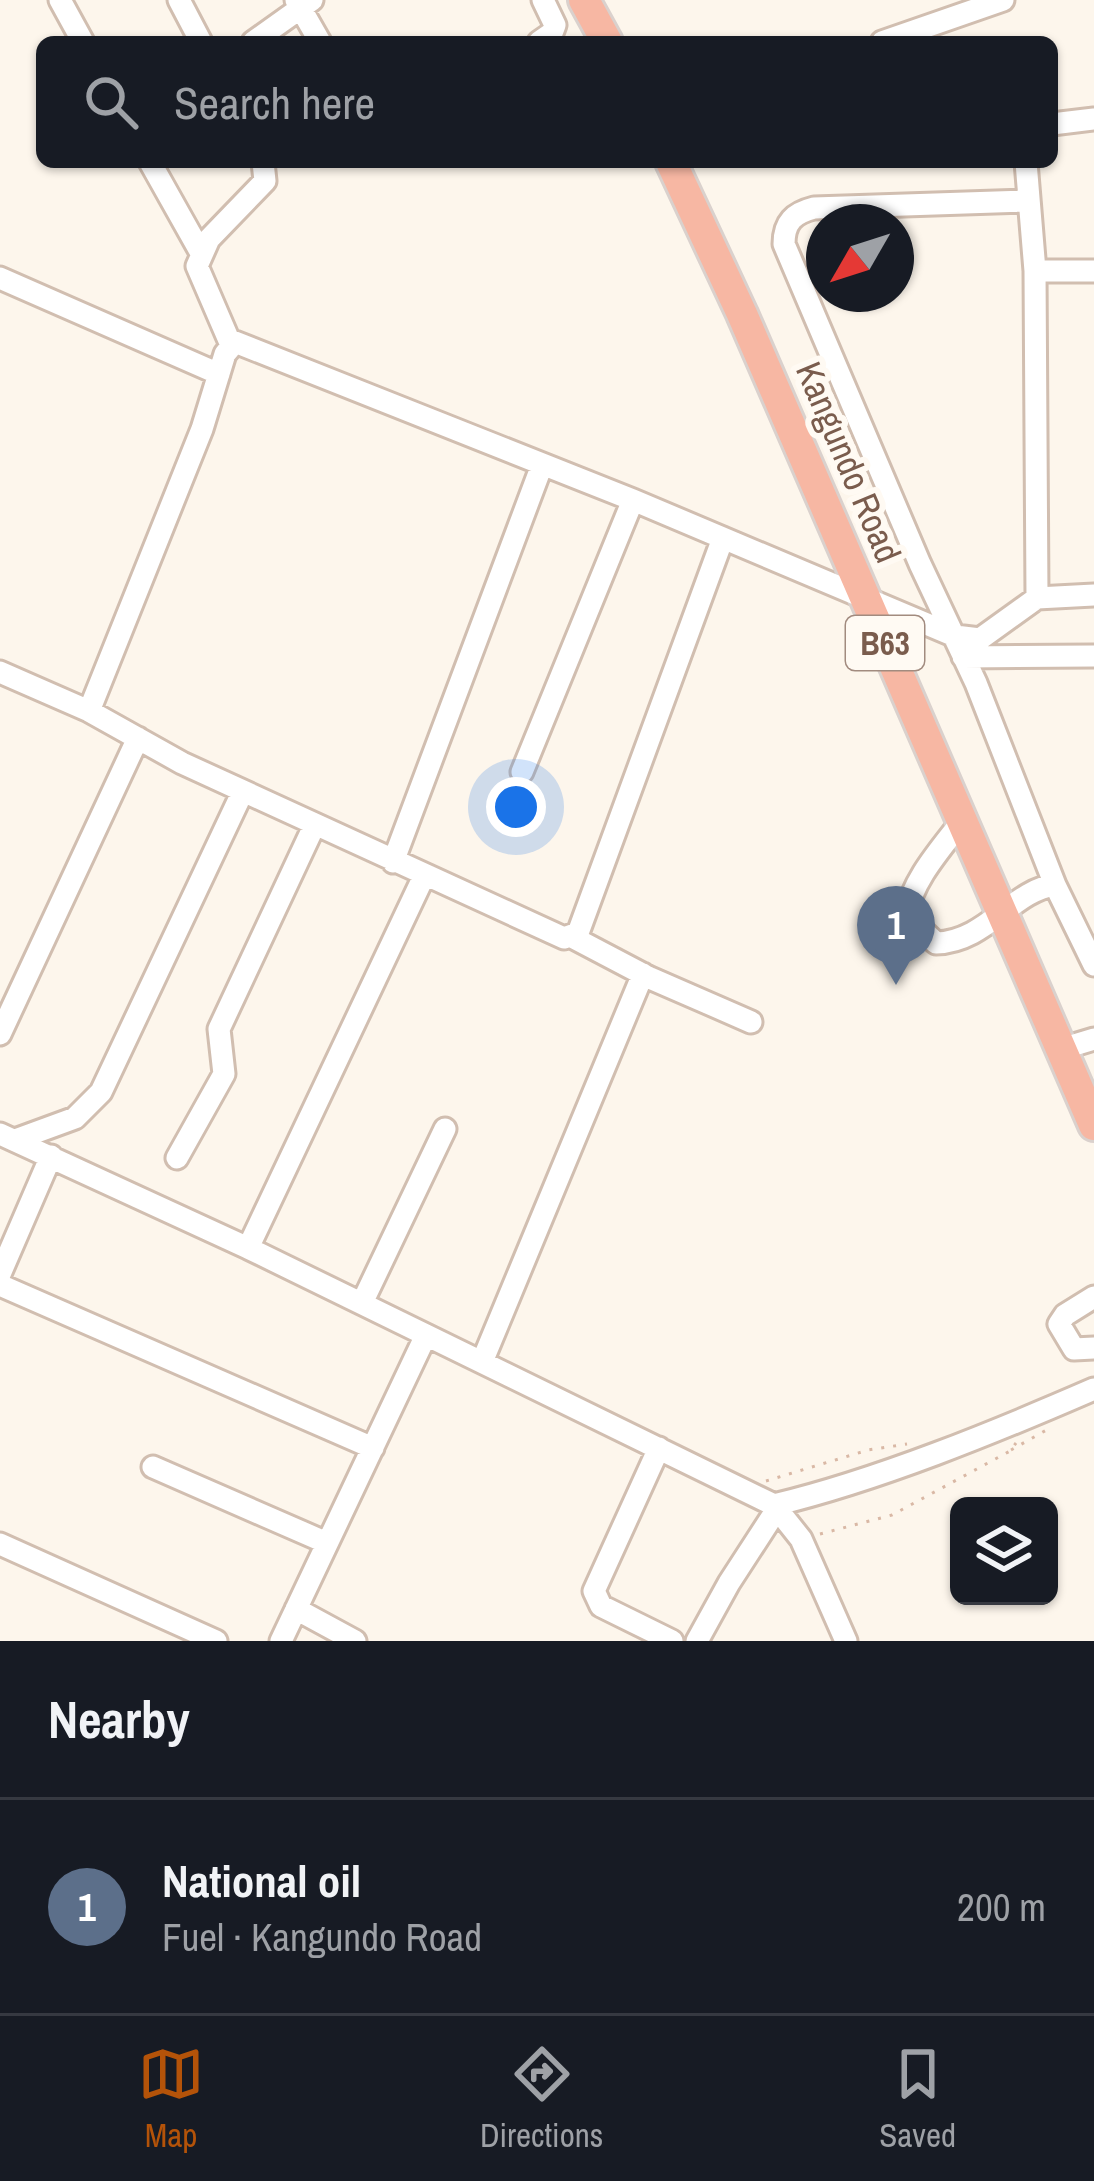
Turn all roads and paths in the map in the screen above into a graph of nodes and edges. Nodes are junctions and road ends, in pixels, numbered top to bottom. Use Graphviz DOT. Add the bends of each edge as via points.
graph roads {
  1 [pos="60,0"];
  2 [pos="179,0"];
  3 [pos="543,0"];
  4 [pos="584,0"];
  5 [pos="1003,0"];
  6 [pos="302,2"];
  7 [pos="80,36"];
  8 [pos="198,36"];
  9 [pos="260,36"];
  10 [pos="317,36"];
  11 [pos="548,36"];
  12 [pos="604,36"];
  13 [pos="899,36"];
  14 [pos="1094,119"];
  15 [pos="1058,123"];
  16 [pos="153,168"];
  17 [pos="264,168"];
  18 [pos="674,168"];
  19 [pos="1027,168"];
  20 [pos="1027,202"];
  21 [pos="200,253"];
  22 [pos="1094,271"];
  23 [pos="1035,272"];
  24 [pos="0,278"];
  25 [pos="231,345"];
  26 [pos="220,374"];
  27 [pos="542,465"];
  28 [pos="633,500"];
  29 [pos="723,538"];
  30 [pos="1094,595"];
  31 [pos="1037,598"];
  32 [pos="866,599"];
  33 [pos="959,646"];
  34 [pos="1091,661"];
  35 [pos="0,672"];
  36 [pos="89,711"];
  37 [pos="138,738"];
  38 [pos="522,772"];
  39 [pos="243,791"];
  40 [pos="962,820"];
  41 [pos="315,824"];
  42 [pos="392,862"];
  43 [pos="424,876"];
  44 [pos="1055,885"];
  45 [pos="1002,917"];
  46 [pos="572,938"];
  47 [pos="1093,960"];
  48 [pos="643,974"];
  49 [pos="751,1022"];
  50 [pos="0,1034"];
  51 [pos="1094,1039"];
  52 [pos="1061,1049"];
  53 [pos="1094,1125"];
  54 [pos="445,1129"];
  55 [pos="7,1137"];
  56 [pos="51,1156"];
  57 [pos="177,1158"];
  58 [pos="248,1248"];
  59 [pos="0,1274"];
  60 [pos="0,1286"];
  61 [pos="1094,1297"];
  62 [pos="362,1304"];
  63 [pos="426,1335"];
  64 [pos="1084,1348"];
  65 [pos="482,1362"];
  66 [pos="1093,1390"];
  67 [pos="1021,1437"];
  68 [pos="915,1443"];
  69 [pos="374,1448"];
  70 [pos="659,1448"];
  71 [pos="153,1467"];
  72 [pos="741,1488"];
  73 [pos="776,1507"];
  74 [pos="801,1539"];
  75 [pos="327,1543"];
  76 [pos="0,1544"];
  77 [pos="296,1609"];
  78 [pos="216,1641"];
  79 [pos="281,1641"];
  80 [pos="355,1641"];
  81 [pos="672,1641"];
  82 [pos="698,1641"];
  83 [pos="846,1641"];
  1 -- 7 [label="street"];
  2 -- 8 [label="street"];
  3 -- 11 [label="street" via="555,25"];
  4 -- 12 [label="highway"];
  5 -- 13 [label="street"];
  6 -- 9 [label="street"];
  6 -- 10 [label="street"];
  14 -- 15 [label="street"];
  16 -- 21 [label="street"];
  17 -- 21 [label="street" via="265,181"];
  18 -- 32 [label="highway, Kangundo Road / B63"];
  19 -- 20 [label="street"];
  20 -- 23 [label="street"];
  20 -- 33 [label="street" via="814,208 798,212 784,232"];
  21 -- 25 [label="street" via="199,276"];
  22 -- 23 [label="street"];
  23 -- 31 [label="street"];
  24 -- 26 [label="street"];
  25 -- 26 [label="street"];
  25 -- 27 [label="street"];
  26 -- 36 [label="street"];
  27 -- 28 [label="street"];
  27 -- 42 [label="street"];
  28 -- 29 [label="street"];
  28 -- 38 [label="street"];
  29 -- 32 [label="street"];
  29 -- 46 [label="street"];
  30 -- 31 [label="street"];
  31 -- 33 [label="street"];
  32 -- 33 [label="street"];
  32 -- 40 [label="highway, Kangundo Road / B63"];
  33 -- 34 [label="street"];
  33 -- 44 [label="street"];
  35 -- 36 [label="street"];
  36 -- 37 [label="street"];
  37 -- 39 [label="street"];
  37 -- 50 [label="street"];
  39 -- 41 [label="street"];
  39 -- 55 [label="street" via="101,1092 76,1118"];
  40 -- 45 [label="highway, Kangundo Road / B63"];
  40 -- 45 [label="street" via="916,885 906,915 944,944"];
  41 -- 42 [label="street"];
  41 -- 57 [label="street" via="219,1029 224,1074"];
  42 -- 43 [label="street"];
  43 -- 46 [label="street"];
  43 -- 58 [label="street"];
  44 -- 45 [label="street"];
  44 -- 47 [label="street"];
  45 -- 52 [label="highway, Kangundo Road / B63"];
  46 -- 48 [label="street"];
  48 -- 49 [label="street"];
  48 -- 65 [label="street"];
  51 -- 52 [label="street"];
  52 -- 53 [label="highway, Kangundo Road / B63"];
  54 -- 62 [label="street"];
  55 -- 56 [label="street"];
  56 -- 58 [label="street"];
  56 -- 59 [label="street"];
  58 -- 62 [label="street"];
  60 -- 69 [label="street"];
  61 -- 64 [label="street" via="1061,1318 1061,1331"];
  62 -- 63 [label="street"];
  63 -- 65 [label="street"];
  63 -- 69 [label="street"];
  64 -- 66 [label="street"];
  65 -- 70 [label="street"];
  66 -- 73 [label="street"];
  67 -- 74 [label="path" via="892,1515"];
  68 -- 72 [label="path"];
  69 -- 75 [label="street"];
  70 -- 72 [label="street"];
  70 -- 81 [label="street" via="594,1591 602,1606"];
  71 -- 75 [label="street"];
  72 -- 73 [label="street"];
  73 -- 74 [label="street"];
  73 -- 82 [label="street"];
  74 -- 83 [label="street"];
  75 -- 77 [label="street"];
  76 -- 78 [label="street"];
  77 -- 79 [label="street"];
  77 -- 80 [label="street"];
}
